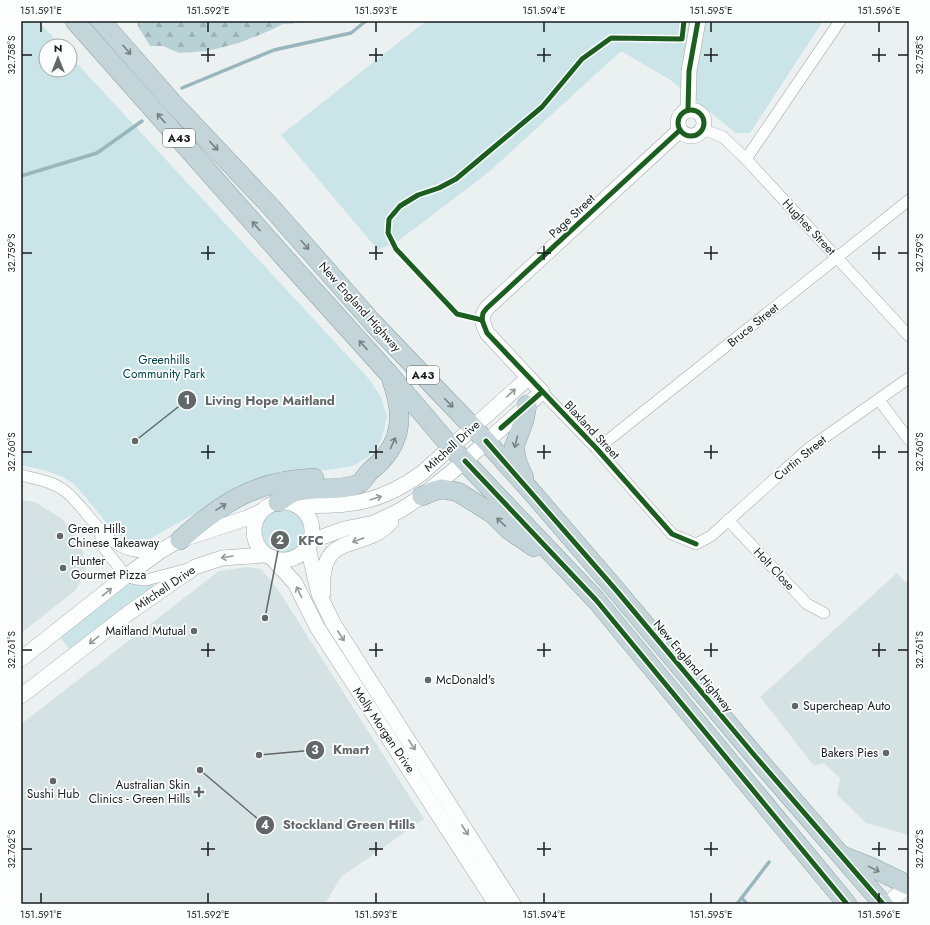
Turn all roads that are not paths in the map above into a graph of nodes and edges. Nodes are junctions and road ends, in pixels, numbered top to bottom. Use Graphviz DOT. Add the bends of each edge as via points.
graph roads {
  1 [pos="76,21"];
  2 [pos="101,21"];
  3 [pos="698,21"];
  4 [pos="840,21"];
  5 [pos="688,110"];
  6 [pos="702,129"];
  7 [pos="680,130"];
  8 [pos="746,159"];
  9 [pos="909,200"];
  10 [pos="837,258"];
  11 [pos="482,320"];
  12 [pos="909,336"];
  13 [pos="389,374"];
  14 [pos="528,378"];
  15 [pos="909,378"];
  16 [pos="542,392"];
  17 [pos="879,400"];
  18 [pos="528,405"];
  19 [pos="473,427"];
  20 [pos="909,440"];
  21 [pos="486,441"];
  22 [pos="451,447"];
  23 [pos="597,449"];
  24 [pos="465,462"];
  25 [pos="368,472"];
  26 [pos="21,475"];
  27 [pos="530,490"];
  28 [pos="422,496"];
  29 [pos="287,503"];
  30 [pos="401,510"];
  31 [pos="260,512"];
  32 [pos="728,520"];
  33 [pos="99,530"];
  34 [pos="180,540"];
  35 [pos="309,544"];
  36 [pos="696,544"];
  37 [pos="162,550"];
  38 [pos="268,556"];
  39 [pos="195,567"];
  40 [pos="567,569"];
  41 [pos="126,576"];
  42 [pos="325,609"];
  43 [pos="824,613"];
  44 [pos="21,659"];
  45 [pos="21,696"];
  46 [pos="839,855"];
  47 [pos="908,884"];
  48 [pos="496,904"];
  49 [pos="513,904"];
  50 [pos="846,904"];
  51 [pos="883,904"];
  52 [pos="888,904"];
  13 -- 1 [label="highway, New England Highway / A43, one-way"];
  2 -- 19 [label="highway, New England Highway / A43, one-way" via="374,324"];
  3 -- 5 [label="street" via="689,71"];
  4 -- 8 [label="street"];
  5 -- 6 [label="street" via="700,114 703,121"];
  5 -- 7 [label="street" via="679,117"];
  6 -- 7 [label="street" via="691,136"];
  6 -- 8 [label="street, Hughes Street" via="723,137"];
  7 -- 11 [label="street, Page Street" via="487,308"];
  8 -- 10 [label="street, Hughes Street"];
  9 -- 10 [label="street, Bruce Street"];
  10 -- 12 [label="street, Hughes Street"];
  10 -- 23 [label="street, Bruce Street"];
  11 -- 14 [label="street, Blaxland Street" via="487,333"];
  13 -- 22 [label="highway, New England Highway / A43"];
  25 -- 13 [label="highway, one-way" via="385,457 397,433 399,404"];
  14 -- 16 [label="street, Blaxland Street"];
  19 -- 14 [label="street, Mitchell Drive, one-way"];
  15 -- 17 [label="street, Curtin Street"];
  16 -- 18 [label="street, Mitchell Drive"];
  16 -- 23 [label="street, Blaxland Street"];
  17 -- 20 [label="street"];
  17 -- 32 [label="street, Curtin Street" via="808,449"];
  18 -- 21 [label="street, Mitchell Drive"];
  18 -- 27 [label="highway, one-way" via="514,447 520,470"];
  19 -- 21 [label="highway, New England Highway / A43"];
  19 -- 22 [label="street, Mitchell Drive"];
  21 -- 24 [label="street, Mitchell Drive"];
  21 -- 27 [label="highway, New England Highway / A43"];
  22 -- 24 [label="highway, New England Highway / A43"];
  29 -- 22 [label="street, Mitchell Drive, one-way" via="322,506 376,499 406,485"];
  23 -- 36 [label="street, Blaxland Street" via="672,534"];
  24 -- 28 [label="street, Mitchell Drive"];
  24 -- 40 [label="highway, New England Highway / A43"];
  25 -- 29 [label="highway" via="360,484 293,493"];
  34 -- 25 [label="highway, one-way" via="219,507 260,488 279,482 344,477"];
  26 -- 33 [label="street" via="64,490"];
  27 -- 46 [label="highway, New England Highway / A43"];
  28 -- 30 [label="street, Mitchell Drive"];
  40 -- 28 [label="highway, one-way" via="509,530 493,514 458,492 442,489"];
  29 -- 31 [label="street" via="270,504"];
  29 -- 35 [label="street" via="304,509 311,524"];
  30 -- 35 [label="street, Mitchell Drive" via="374,523 344,529"];
  30 -- 42 [label="street, one-way" via="384,530 346,544 334,551 326,561 323,576"];
  31 -- 34 [label="street"];
  31 -- 38 [label="street" via="253,531 256,542"];
  32 -- 36 [label="street, Curtin Street" via="711,536"];
  32 -- 43 [label="street, Holt Close" via="807,604"];
  33 -- 37 [label="street" via="134,552"];
  33 -- 41 [label="street" via="104,548"];
  34 -- 37 [label="street"];
  35 -- 38 [label="street" via="295,557 286,560"];
  35 -- 42 [label="street, Molly Morgan Drive" via="315,580"];
  37 -- 41 [label="street"];
  38 -- 39 [label="street, Mitchell Drive, one-way" via="222,558"];
  48 -- 38 [label="street, Molly Morgan Drive, one-way" via="317,626 295,583"];
  39 -- 41 [label="street" via="146,580"];
  39 -- 45 [label="street, Mitchell Drive, one-way" via="130,612"];
  40 -- 50 [label="highway, New England Highway / A43" via="596,600"];
  44 -- 41 [label="street, one-way"];
  42 -- 49 [label="street, Molly Morgan Drive, one-way"];
  46 -- 47 [label="highway, one-way"];
  46 -- 51 [label="highway, New England Highway / A43"];
  47 -- 52 [label="street"];
}
